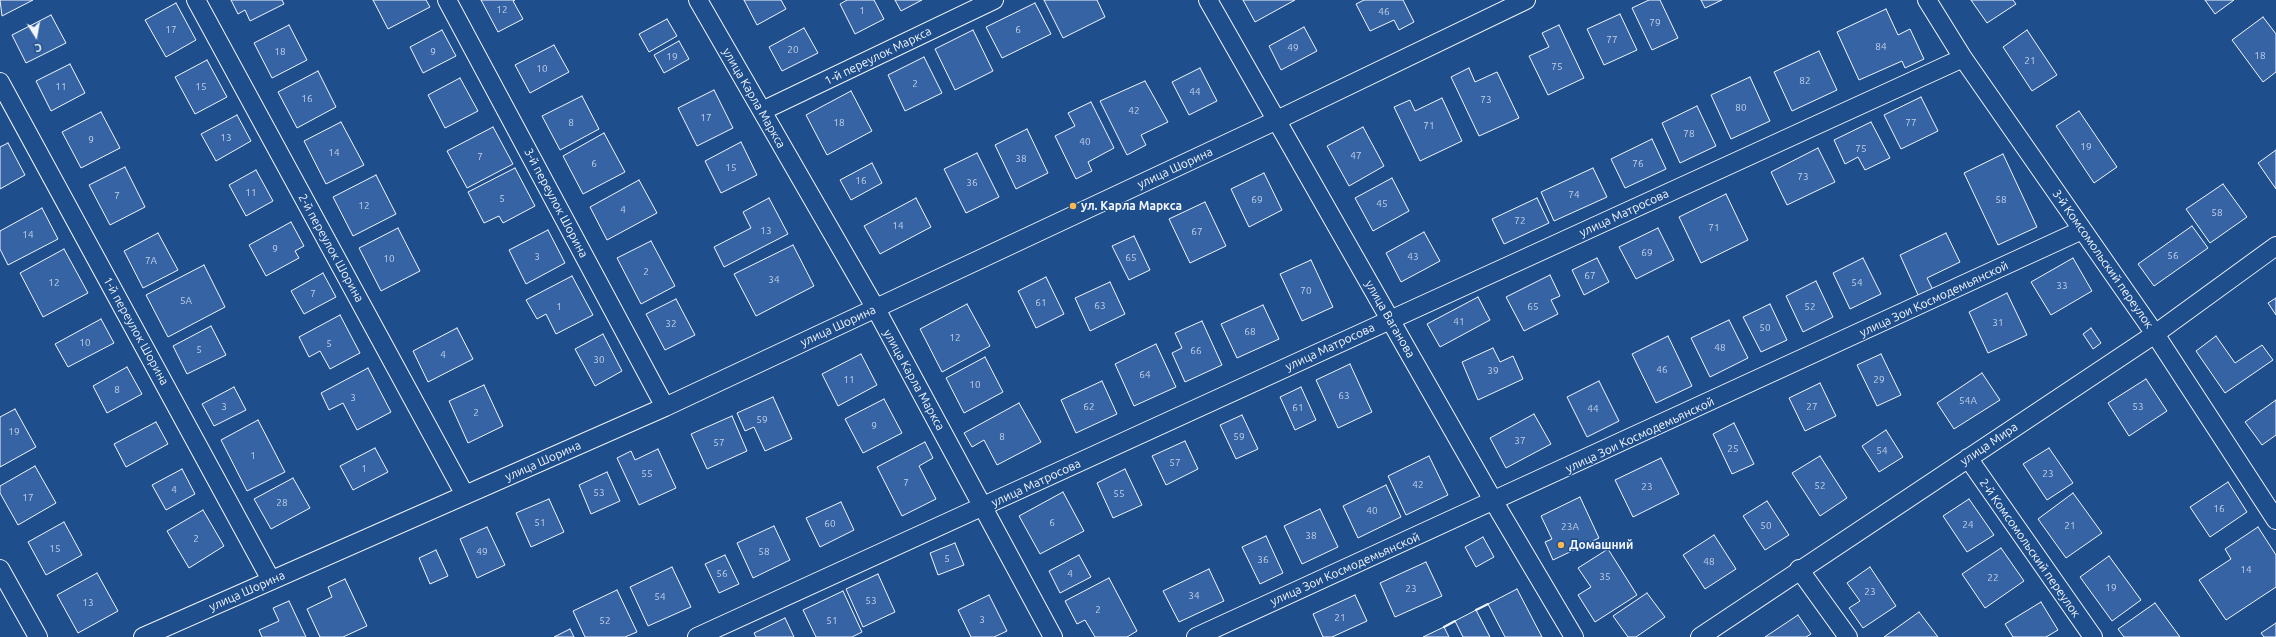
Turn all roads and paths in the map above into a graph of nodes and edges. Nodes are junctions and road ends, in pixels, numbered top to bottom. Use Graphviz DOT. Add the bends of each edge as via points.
graph roads {
  1 [pos="196,0"];
  2 [pos="447,0"];
  3 [pos="698,0"];
  4 [pos="994,0"];
  5 [pos="1208,0"];
  6 [pos="1526,0"];
  7 [pos="1926,0"];
  8 [pos="1963,58"];
  9 [pos="0,82"];
  10 [pos="762,111"];
  11 [pos="1277,120"];
  12 [pos="2082,230"];
  13 [pos="2276,246"];
  14 [pos="876,309"];
  15 [pos="1390,320"];
  16 [pos="2155,334"];
  17 [pos="665,407"];
  18 [pos="1968,458"];
  19 [pos="465,495"];
  20 [pos="1494,502"];
  21 [pos="983,507"];
  22 [pos="2276,520"];
  23 [pos="0,569"];
  24 [pos="1799,569"];
  25 [pos="271,580"];
  26 [pos="38,637"];
  27 [pos="143,637"];
  28 [pos="697,637"];
  29 [pos="1053,637"];
  30 [pos="1196,637"];
  31 [pos="1574,637"];
  32 [pos="1700,637"];
  33 [pos="1848,637"];
  34 [pos="2093,637"];
  1 -- 19 [label="street, 2-й переулок Шорина"];
  2 -- 17 [label="street, 3-й переулок Шорина"];
  3 -- 10 [label="street, улица Карла Маркса"];
  4 -- 10 [label="street, 1-й переулок Маркса"];
  5 -- 11 [label="street, улица Ваганова"];
  6 -- 11 [label="street, улица Шорина"];
  7 -- 8 [label="street, 3-й Комсомольский переулок"];
  8 -- 12 [label="street, 3-й Комсомольский переулок"];
  8 -- 15 [label="street, улица Матросова"];
  9 -- 25 [label="street, 1-й переулок Шорина"];
  10 -- 14 [label="street, улица Карла Маркса"];
  11 -- 14 [label="street, улица Шорина"];
  11 -- 15 [label="street, улица Ваганова"];
  12 -- 16 [label="street, 3-й Комсомольский переулок"];
  12 -- 20 [label="street, улица Зои Космодемьянской"];
  13 -- 16 [label="street, улица Мира"];
  14 -- 17 [label="street, улица Шорина"];
  14 -- 21 [label="street, улица Карла Маркса"];
  15 -- 20 [label="street, улица Ваганова"];
  15 -- 21 [label="street, улица Матросова"];
  16 -- 18 [label="street, улица Мира"];
  16 -- 22 [label="street, 3-й Комсомольский переулок"];
  17 -- 19 [label="street, улица Шорина"];
  18 -- 24 [label="street, улица Мира"];
  18 -- 34 [label="street, 2-й Комсомольский переулок"];
  19 -- 25 [label="street, улица Шорина"];
  20 -- 30 [label="street, улица Зои Космодемьянской"];
  20 -- 31 [label="street, улица Ваганова"];
  21 -- 28 [label="street, улица Матросова"];
  21 -- 29 [label="street, улица Карла Маркса"];
  23 -- 26 [label="street"];
  24 -- 32 [label="street, улица Мира"];
  24 -- 33 [label="street"];
  25 -- 27 [label="street, улица Шорина"];
}
